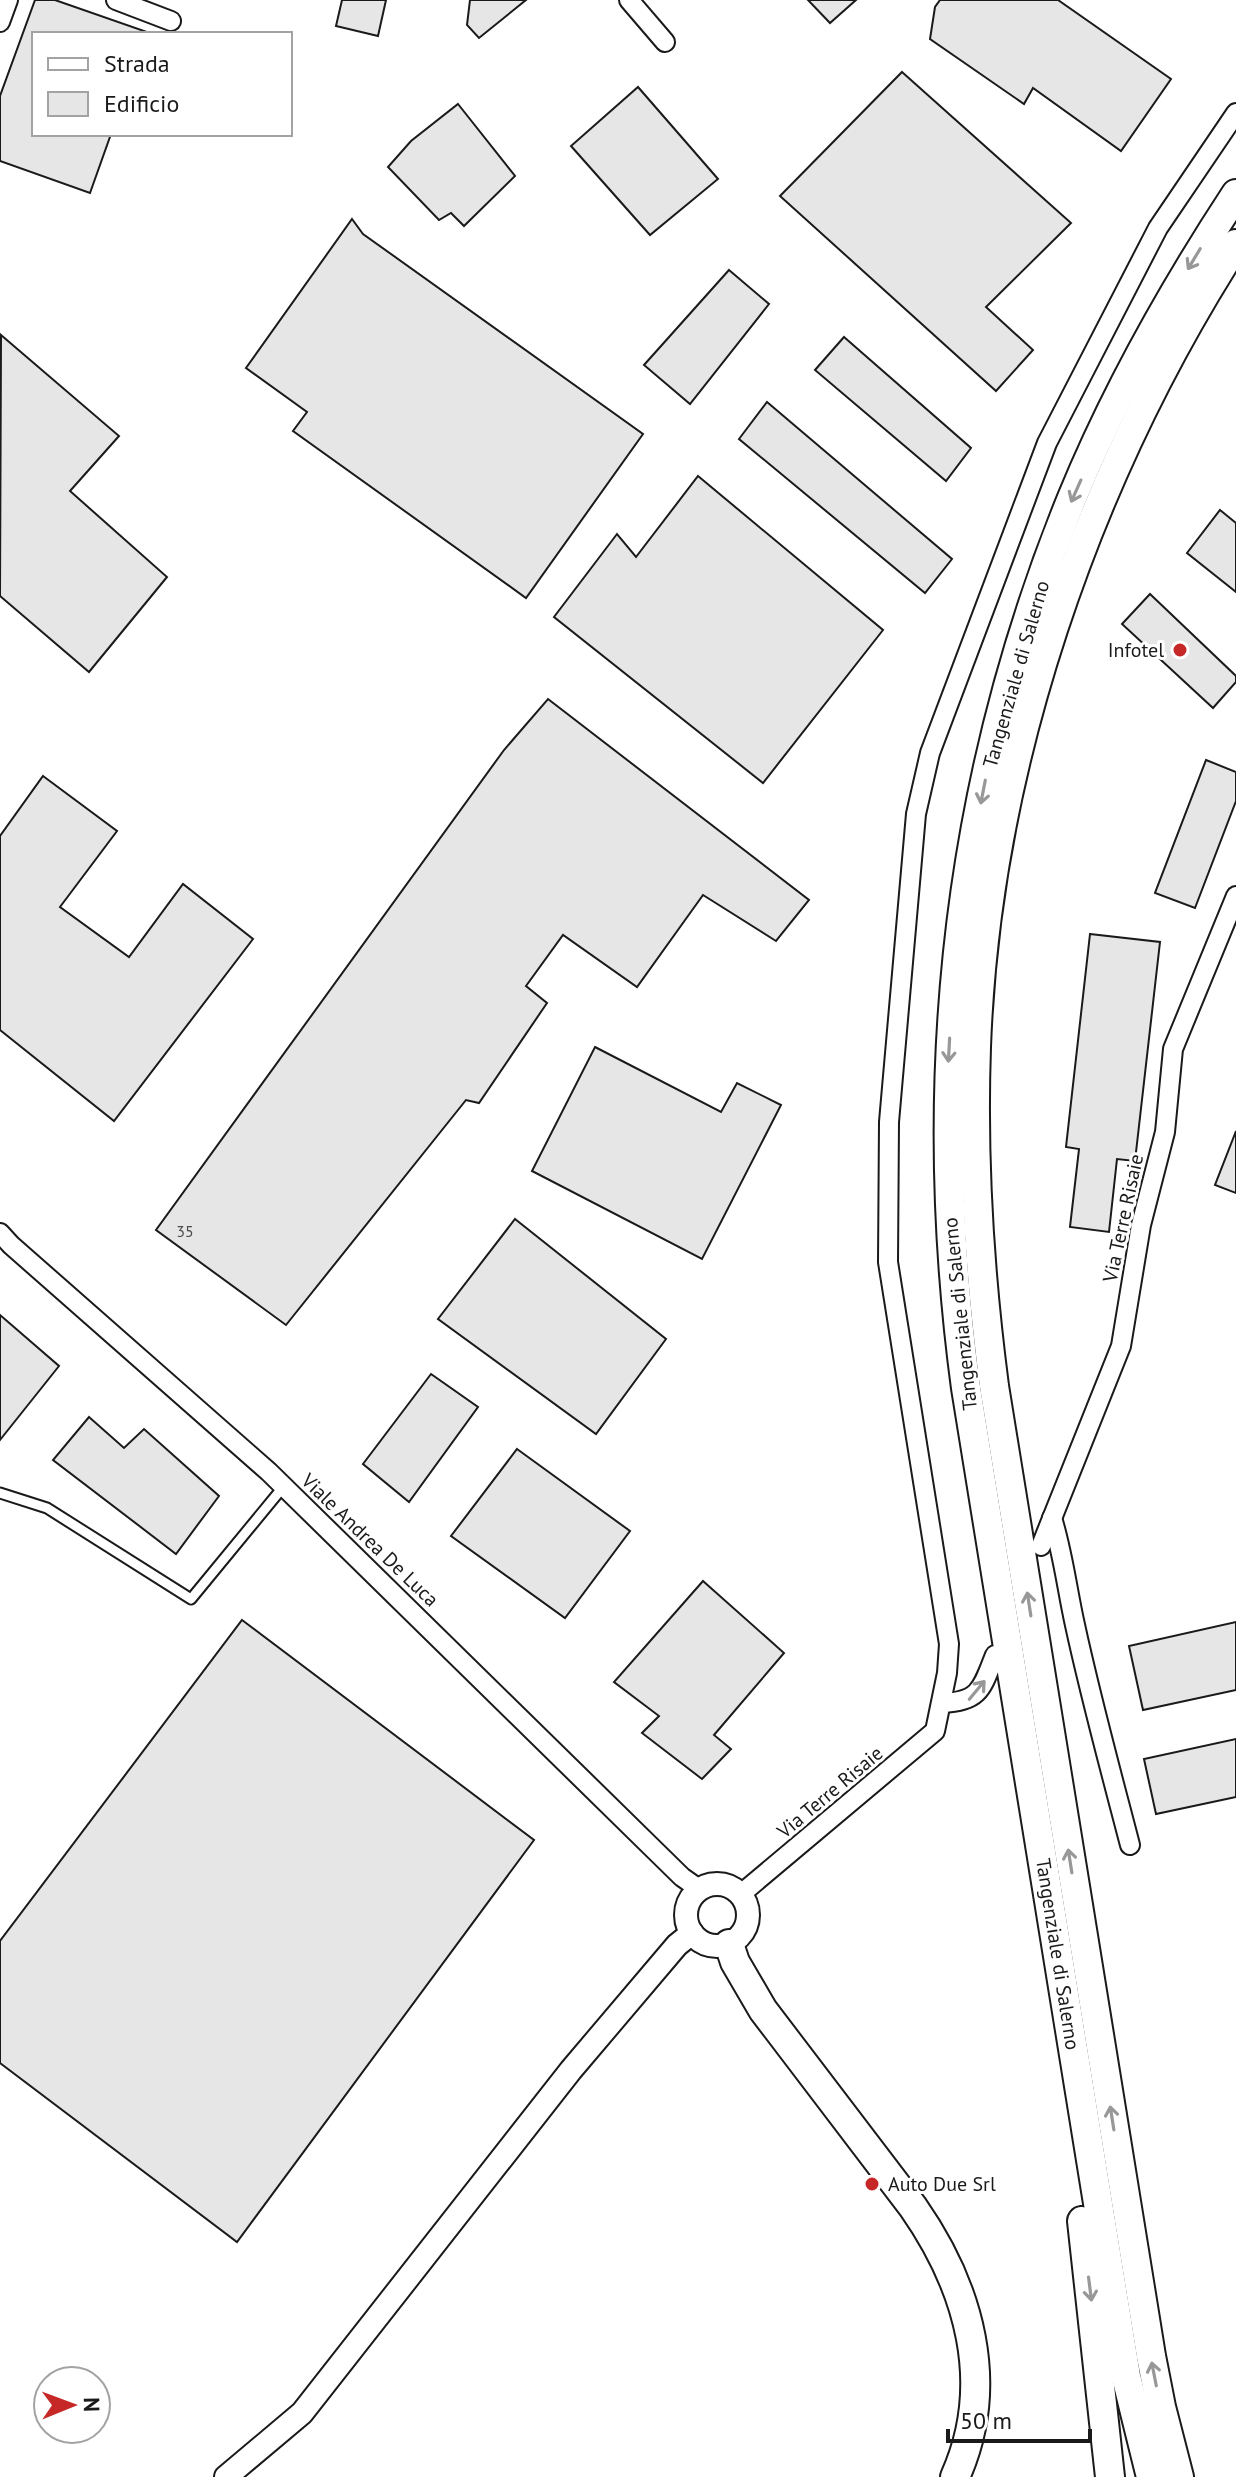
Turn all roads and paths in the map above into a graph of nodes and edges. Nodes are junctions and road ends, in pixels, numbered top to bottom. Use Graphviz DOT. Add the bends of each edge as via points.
graph roads {
  1 [pos="8,0"];
  2 [pos="116,0"];
  3 [pos="629,0"];
  4 [pos="171,21"];
  5 [pos="0,22"];
  6 [pos="665,42"];
  7 [pos="1236,113"];
  8 [pos="1236,194"];
  9 [pos="1236,244"];
  10 [pos="1236,896"];
  11 [pos="0,1233"];
  12 [pos="284,1486"];
  13 [pos="0,1493"];
  14 [pos="1052,1518"];
  15 [pos="1041,1546"];
  16 [pos="995,1655"];
  17 [pos="942,1703"];
  18 [pos="1130,1845"];
  19 [pos="699,1889"];
  20 [pos="741,1894"];
  21 [pos="692,1933"];
  22 [pos="729,1944"];
  23 [pos="1082,2101"];
  24 [pos="226,2477"];
  25 [pos="955,2477"];
  26 [pos="1110,2477"];
  27 [pos="1151,2477"];
  28 [pos="1179,2477"];
  1 -- 5 [label="street"];
  2 -- 4 [label="street"];
  3 -- 6 [label="street"];
  7 -- 17 [label="street, Via Terre Risaie" via="1158,228 1047,443 930,753 916,814 889,1122 888,1262 949,1644"];
  8 -- 23 [label="highway, Tangenziale di Salerno, one-way" via="1143,349 1073,497 1024,630 969,862 951,1010 947,1141 955,1307"];
  28 -- 9 [label="highway, Tangenziale di Salerno, one-way" via="1151,2356 994,1386 978,1244 976,1060 997,860 1050,638 1137,421"];
  10 -- 14 [label="street, Via Terre Risaie" via="1173,1049 1165,1132 1141,1225 1121,1346"];
  11 -- 12 [label="street, Viale Andrea De Luca"];
  12 -- 13 [label="lane" via="191,1599 47,1508"];
  12 -- 19 [label="street, Viale Andrea De Luca"];
  14 -- 15 [label="street, Via Terre Risaie"];
  14 -- 18 [label="street"];
  17 -- 16 [label="street, one-way" via="970,1700 982,1688"];
  17 -- 20 [label="street, Via Terre Risaie" via="935,1731"];
  19 -- 20 [label="street" via="725,1885"];
  19 -- 21 [label="street" via="688,1905"];
  20 -- 22 [label="street" via="748,1922"];
  21 -- 22 [label="street" via="708,1945"];
  21 -- 24 [label="street" via="571,2070 302,2413"];
  22 -- 25 [label="highway" via="763,2010 913,2207 956,2283 975,2365 973,2422"];
  23 -- 26 [label="highway, one-way" via="1073,2136"];
  23 -- 27 [label="highway, Tangenziale di Salerno" via="1126,2376"];
}
